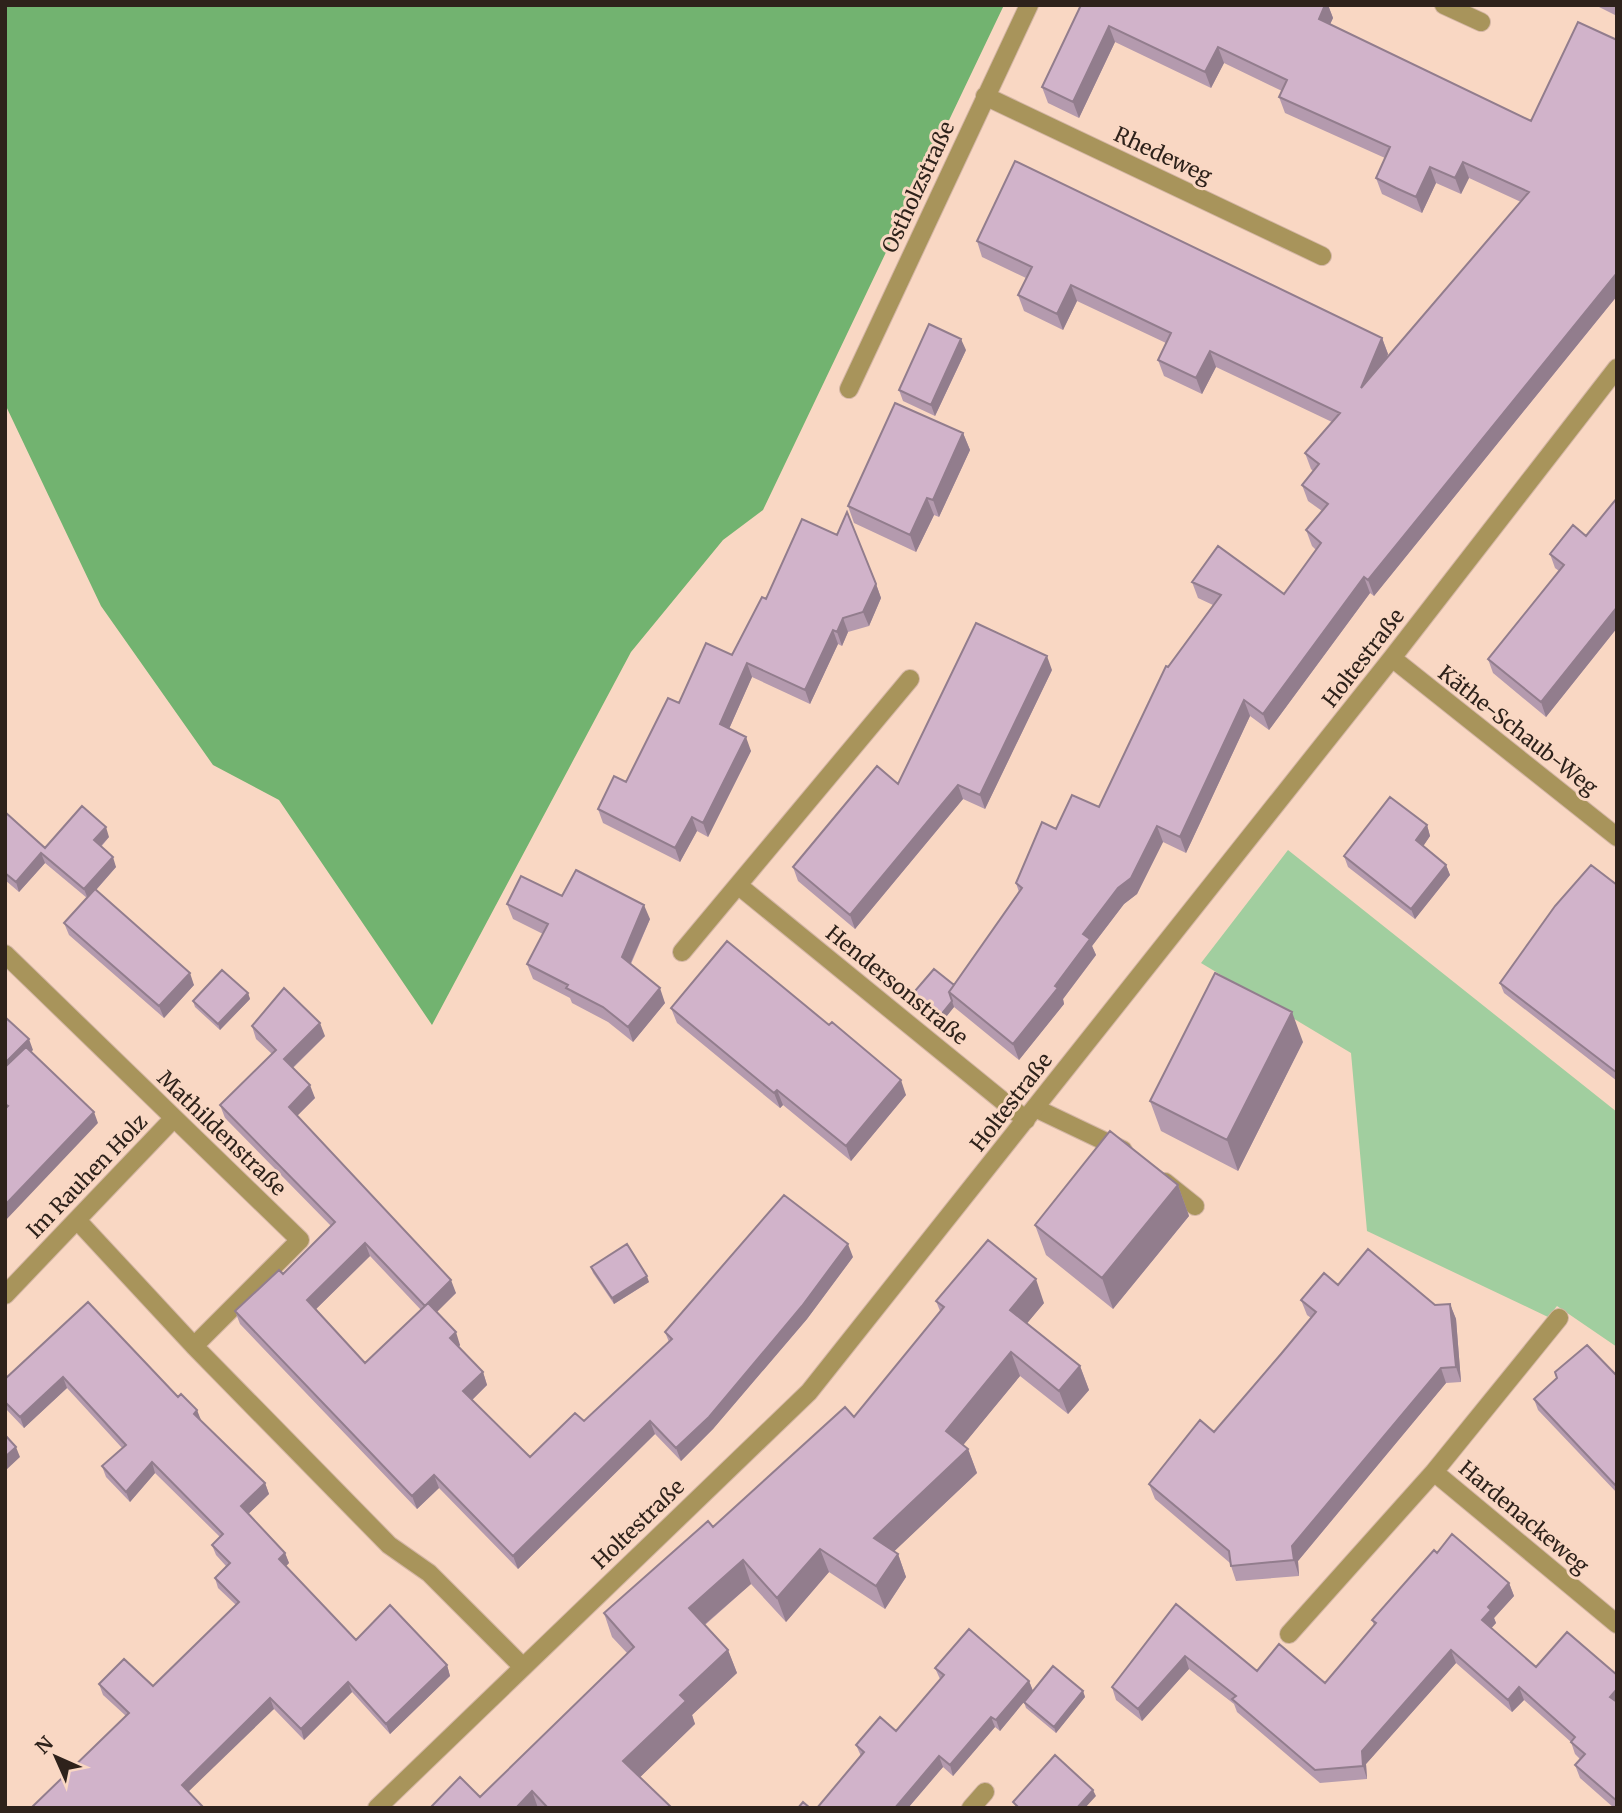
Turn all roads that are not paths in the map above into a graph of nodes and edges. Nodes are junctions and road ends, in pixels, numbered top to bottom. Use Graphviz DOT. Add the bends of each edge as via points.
graph roads {
  1 [pos="1029,5"];
  2 [pos="1444,5"];
  3 [pos="1481,22"];
  4 [pos="985,96"];
  5 [pos="1322,256"];
  6 [pos="1617,368"];
  7 [pos="849,389"];
  8 [pos="1392,658"];
  9 [pos="910,679"];
  10 [pos="1617,837"];
  11 [pos="739,886"];
  12 [pos="682,952"];
  13 [pos="5,954"];
  14 [pos="1030,1114"];
  15 [pos="173,1119"];
  16 [pos="1136,1158"];
  17 [pos="1155,1174"];
  18 [pos="1195,1206"];
  19 [pos="77,1220"];
  20 [pos="5,1295"];
  21 [pos="1559,1318"];
  22 [pos="194,1346"];
  23 [pos="1434,1472"];
  24 [pos="1617,1624"];
  25 [pos="1289,1634"];
  26 [pos="523,1667"];
  27 [pos="985,1792"];
  28 [pos="377,1808"];
  29 [pos="971,1808"];
  1 -- 4 [label="street, Ostholzstraße"];
  2 -- 3 [label="street"];
  4 -- 5 [label="street, Rhedeweg"];
  4 -- 7 [label="street, Ostholzstraße"];
  6 -- 8 [label="street, Holtestraße"];
  8 -- 10 [label="street, Käthe-Schaub-Weg"];
  8 -- 14 [label="street, Holtestraße"];
  9 -- 11 [label="street"];
  11 -- 12 [label="street"];
  11 -- 14 [label="street, Hendersonstraße"];
  13 -- 15 [label="street, Mathildenstraße"];
  14 -- 16 [label="street, Hendersonstraße"];
  14 -- 26 [label="street, Holtestraße" via="809,1392"];
  15 -- 19 [label="street, Im Rauhen Holz"];
  15 -- 22 [label="street, Mathildenstraße" via="300,1240"];
  17 -- 18 [label="street"];
  19 -- 20 [label="street, Im Rauhen Holz"];
  19 -- 22 [label="street"];
  21 -- 23 [label="street, Hardenackeweg"];
  22 -- 26 [label="street" via="389,1545 429,1573"];
  23 -- 24 [label="street, Hardenackeweg"];
  23 -- 25 [label="street, Hardenackeweg"];
  26 -- 28 [label="street, Holtestraße"];
  27 -- 29 [label="street"];
}
